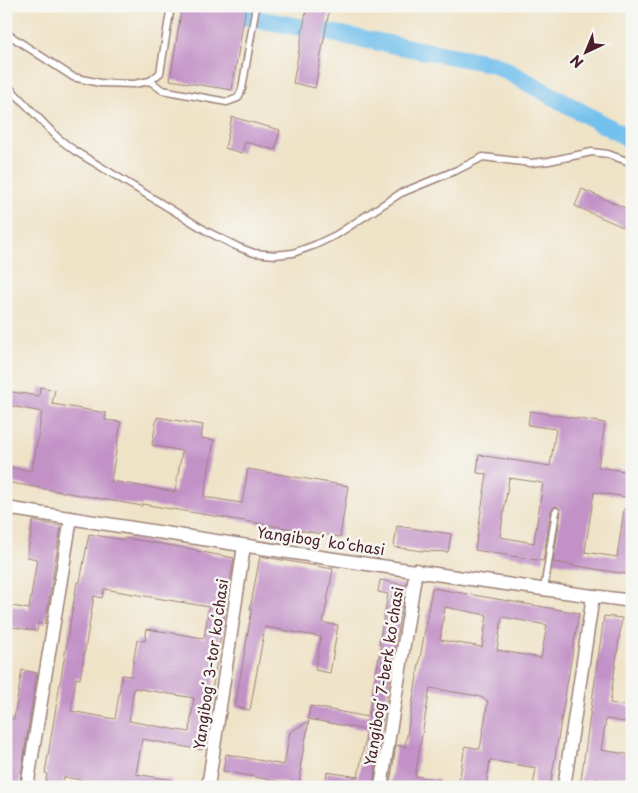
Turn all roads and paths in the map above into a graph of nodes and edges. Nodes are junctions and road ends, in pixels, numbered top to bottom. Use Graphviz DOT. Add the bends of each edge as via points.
graph roads {
  1 [pos="171,6"];
  2 [pos="256,6"];
  3 [pos="6,33"];
  4 [pos="150,81"];
  5 [pos="6,84"];
  6 [pos="632,163"];
  7 [pos="6,508"];
  8 [pos="556,511"];
  9 [pos="71,518"];
  10 [pos="244,546"];
  11 [pos="416,570"];
  12 [pos="544,590"];
  13 [pos="593,596"];
  14 [pos="632,601"];
  15 [pos="27,787"];
  16 [pos="208,787"];
  17 [pos="381,787"];
  18 [pos="564,787"];
  1 -- 4 [label="lane" via="160,73"];
  2 -- 4 [label="lane" via="238,98 226,102 162,90"];
  3 -- 4 [label="lane" via="73,77 100,83"];
  5 -- 6 [label="lane" via="75,152 210,234 254,253 293,253 315,246 401,193 483,157 531,163 592,152"];
  7 -- 9 [label="street, Yangibogʻ koʻchasi"];
  8 -- 12 [label="lane"];
  9 -- 10 [label="street, Yangibogʻ koʻchasi"];
  9 -- 15 [label="street"];
  10 -- 11 [label="street, Yangibogʻ koʻchasi"];
  10 -- 16 [label="street, Yangibogʻ 3-tor koʻchasi"];
  11 -- 12 [label="street, Yangibogʻ koʻchasi"];
  11 -- 17 [label="street, Yangibogʻ 7-berk koʻchasi"];
  12 -- 13 [label="street, Yangibogʻ koʻchasi"];
  13 -- 14 [label="street, Yangibogʻ koʻchasi"];
  13 -- 18 [label="street"];
}
